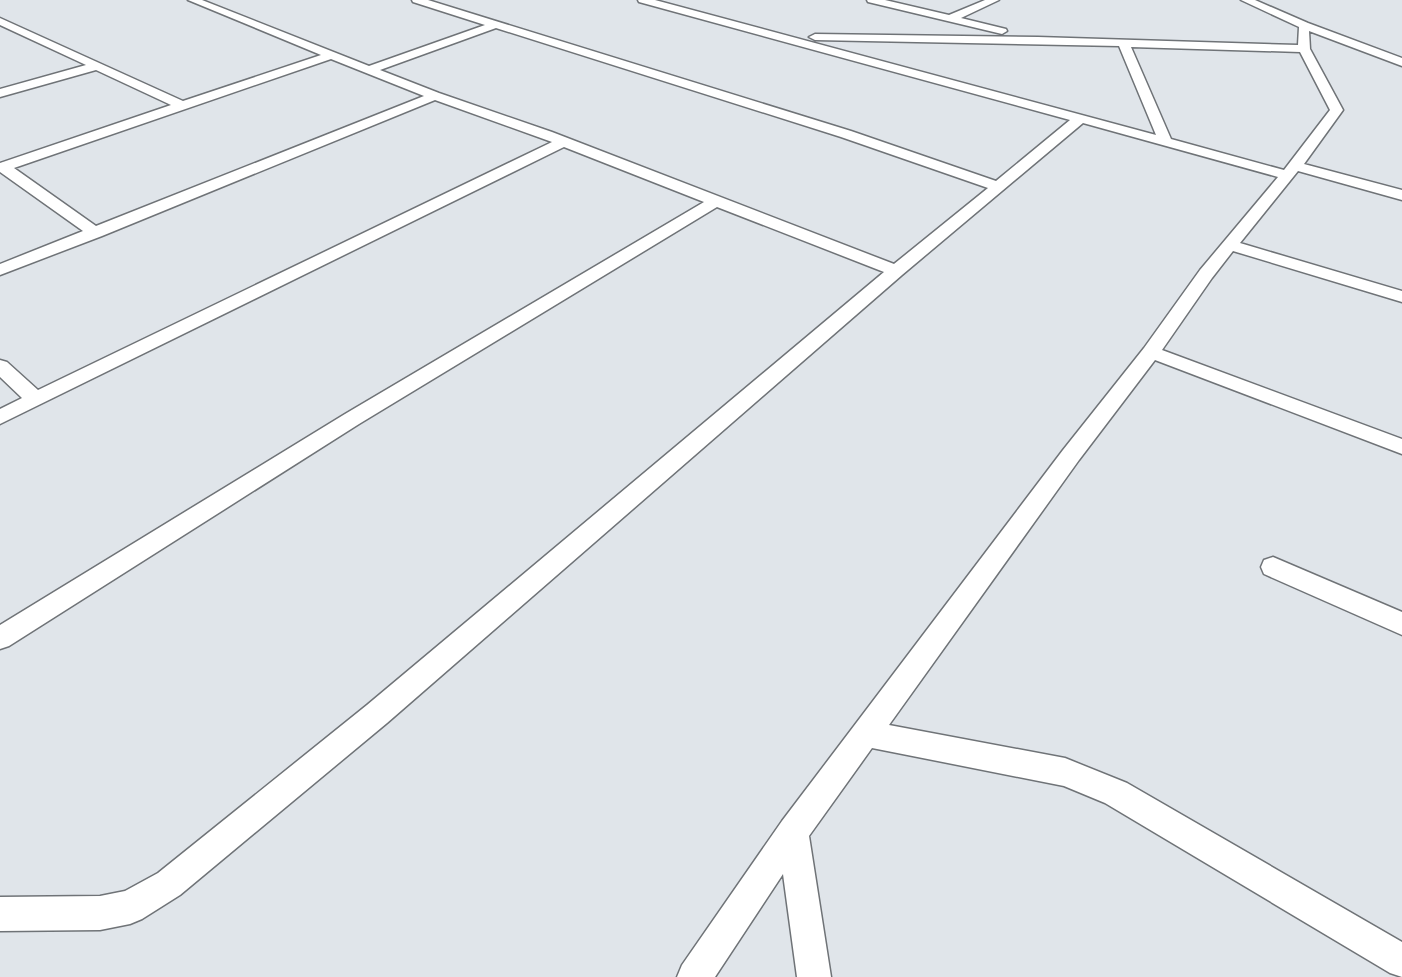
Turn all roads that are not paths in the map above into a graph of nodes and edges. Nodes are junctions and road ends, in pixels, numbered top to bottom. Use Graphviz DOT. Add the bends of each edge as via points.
graph roads {
  1 [pos="193,0"];
  2 [pos="418,0"];
  3 [pos="644,0"];
  4 [pos="872,0"];
  5 [pos="994,0"];
  6 [pos="1246,0"];
  7 [pos="952,18"];
  8 [pos="0,22"];
  9 [pos="495,25"];
  10 [pos="1304,25"];
  11 [pos="781,36"];
  12 [pos="1038,40"];
  13 [pos="1124,44"];
  14 [pos="1304,49"];
  15 [pos="331,55"];
  16 [pos="1402,62"];
  17 [pos="97,66"];
  18 [pos="368,70"];
  19 [pos="0,93"];
  20 [pos="435,96"];
  21 [pos="182,106"];
  22 [pos="1081,118"];
  23 [pos="1164,141"];
  24 [pos="563,142"];
  25 [pos="1,167"];
  26 [pos="1291,170"];
  27 [pos="997,186"];
  28 [pos="1402,195"];
  29 [pos="716,200"];
  30 [pos="96,233"];
  31 [pos="1230,245"];
  32 [pos="0,270"];
  33 [pos="896,271"];
  34 [pos="1402,297"];
  35 [pos="1151,352"];
  36 [pos="0,366"];
  37 [pos="35,399"];
  38 [pos="0,417"];
  39 [pos="1402,447"];
  40 [pos="1273,567"];
  41 [pos="1402,624"];
  42 [pos="0,638"];
  43 [pos="866,734"];
  44 [pos="793,832"];
  45 [pos="0,914"];
  46 [pos="1402,961"];
  47 [pos="694,977"];
  48 [pos="814,977"];
  1 -- 15 [label="street"];
  2 -- 9 [label="street"];
  3 -- 11 [label="street"];
  4 -- 7 [label="street"];
  5 -- 7 [label="street"];
  6 -- 10 [label="street"];
  7 -- 12 [label="street"];
  8 -- 17 [label="street"];
  9 -- 18 [label="street"];
  9 -- 27 [label="street" via="827,128"];
  10 -- 14 [label="street"];
  10 -- 16 [label="street"];
  11 -- 12 [label="street"];
  11 -- 22 [label="street"];
  12 -- 13 [label="street"];
  13 -- 14 [label="street"];
  13 -- 23 [label="street"];
  14 -- 26 [label="street" via="1337,110"];
  15 -- 18 [label="street"];
  15 -- 21 [label="street"];
  17 -- 19 [label="street"];
  17 -- 21 [label="street"];
  18 -- 20 [label="street"];
  20 -- 24 [label="street"];
  20 -- 30 [label="street"];
  21 -- 25 [label="street"];
  22 -- 23 [label="street"];
  22 -- 27 [label="street"];
  23 -- 26 [label="street"];
  24 -- 29 [label="street"];
  24 -- 37 [label="street"];
  25 -- 30 [label="street"];
  26 -- 28 [label="street"];
  26 -- 31 [label="street"];
  27 -- 33 [label="street"];
  29 -- 33 [label="street"];
  29 -- 42 [label="street" via="360,414"];
  30 -- 32 [label="street"];
  31 -- 34 [label="street"];
  31 -- 35 [label="street"];
  33 -- 45 [label="street" via="377,714 169,884 130,907 100,913"];
  35 -- 39 [label="street"];
  35 -- 43 [label="street" via="1071,455"];
  36 -- 37 [label="street"];
  37 -- 38 [label="street"];
  40 -- 41 [label="street"];
  43 -- 44 [label="street"];
  43 -- 46 [label="street" via="1065,772 1108,789"];
  44 -- 47 [label="street"];
  44 -- 48 [label="street"];
}
